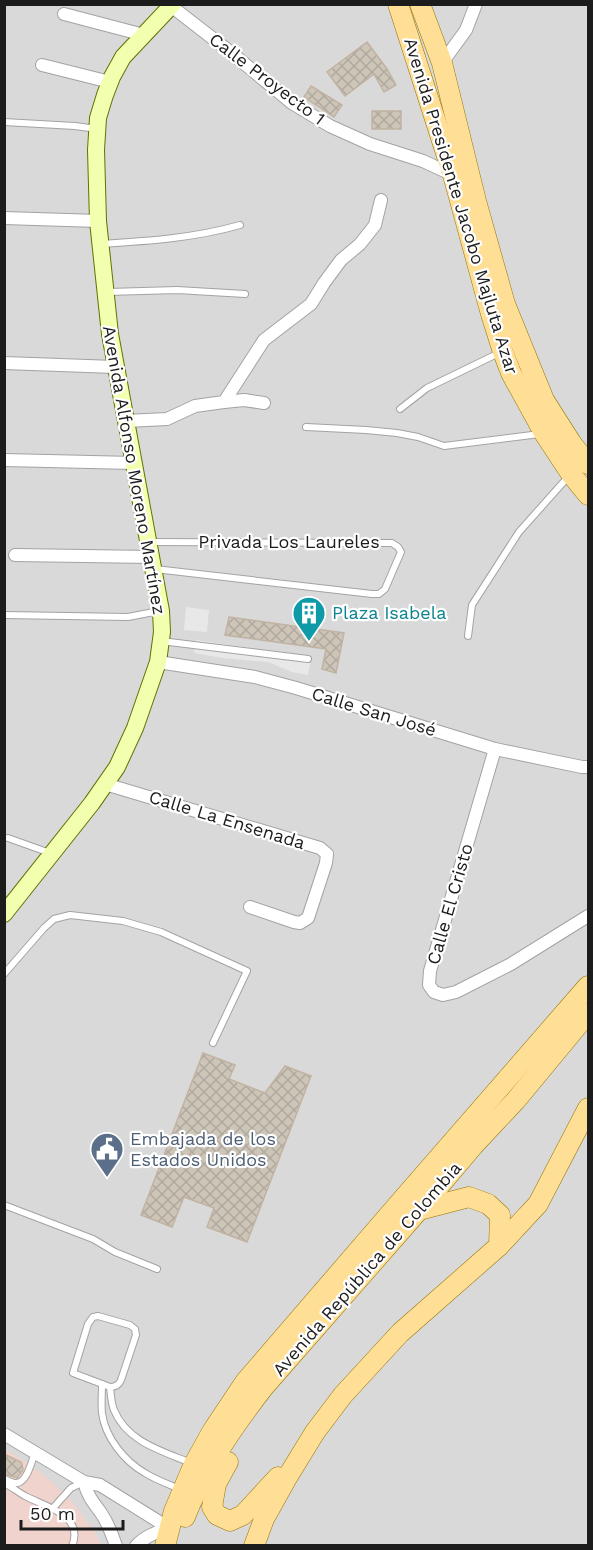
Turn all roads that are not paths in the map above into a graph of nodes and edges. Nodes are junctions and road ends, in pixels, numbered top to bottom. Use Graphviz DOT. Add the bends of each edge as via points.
graph roads {
  1 [pos="398,4"];
  2 [pos="420,4"];
  3 [pos="476,4"];
  4 [pos="172,5"];
  5 [pos="64,14"];
  6 [pos="144,35"];
  7 [pos="442,63"];
  8 [pos="42,65"];
  9 [pos="110,82"];
  10 [pos="4,122"];
  11 [pos="98,129"];
  12 [pos="461,173"];
  13 [pos="381,200"];
  14 [pos="4,218"];
  15 [pos="98,221"];
  16 [pos="240,225"];
  17 [pos="100,244"];
  18 [pos="105,292"];
  19 [pos="245,294"];
  20 [pos="502,352"];
  21 [pos="4,363"];
  22 [pos="116,367"];
  23 [pos="224,402"];
  24 [pos="264,403"];
  25 [pos="400,409"];
  26 [pos="126,421"];
  27 [pos="306,427"];
  28 [pos="544,434"];
  29 [pos="4,460"];
  30 [pos="134,463"];
  31 [pos="588,464"];
  32 [pos="571,474"];
  33 [pos="588,495"];
  34 [pos="15,555"];
  35 [pos="151,556"];
  36 [pos="160,611"];
  37 [pos="4,615"];
  38 [pos="468,636"];
  39 [pos="161,641"];
  40 [pos="308,659"];
  41 [pos="158,662"];
  42 [pos="495,749"];
  43 [pos="588,767"];
  44 [pos="105,784"];
  45 [pos="8,838"];
  46 [pos="52,854"];
  47 [pos="249,907"];
  48 [pos="4,914"];
  49 [pos="588,916"];
  50 [pos="4,974"];
  51 [pos="588,986"];
  52 [pos="588,1012"];
  53 [pos="213,1043"];
  54 [pos="588,1108"];
  55 [pos="4,1205"];
  56 [pos="419,1210"];
  57 [pos="499,1246"];
  58 [pos="157,1269"];
  59 [pos="102,1384"];
  60 [pos="110,1387"];
  61 [pos="263,1388"];
  62 [pos="4,1434"];
  63 [pos="35,1453"];
  64 [pos="297,1460"];
  65 [pos="201,1467"];
  66 [pos="4,1479"];
  67 [pos="84,1482"];
  68 [pos="4,1483"];
  69 [pos="189,1494"];
  70 [pos="53,1508"];
  71 [pos="171,1540"];
  72 [pos="72,1545"];
  73 [pos="116,1545"];
  74 [pos="136,1545"];
  75 [pos="254,1545"];
  1 -- 12 [label="main road, Avenida Presidente Jacobo Majluta Azar"];
  2 -- 7 [label="main road, Avenida Presidente Jacobo Majluta Azar"];
  3 -- 7 [label="street" via="466,30"];
  4 -- 6 [label="main road, Avenida Alfonso Moreno Martínez"];
  4 -- 12 [label="street, Calle Proyecto 1" via="292,103 330,126 370,144"];
  5 -- 6 [label="street"];
  6 -- 9 [label="main road, Avenida Alfonso Moreno Martínez" via="123,57"];
  7 -- 12 [label="main road, Avenida Presidente Jacobo Majluta Azar"];
  8 -- 9 [label="street"];
  9 -- 11 [label="main road, Avenida Alfonso Moreno Martínez"];
  10 -- 11 [label="lane"];
  11 -- 15 [label="main road, Avenida Alfonso Moreno Martínez"];
  12 -- 20 [label="main road, Avenida Presidente Jacobo Majluta Azar"];
  12 -- 31 [label="main road, Avenida Presidente Jacobo Majluta Azar" via="505,304 544,400"];
  13 -- 23 [label="street" via="375,225 341,260 311,304 264,340"];
  14 -- 15 [label="street"];
  15 -- 17 [label="main road, Avenida Alfonso Moreno Martínez"];
  16 -- 17 [label="lane" via="173,239"];
  17 -- 18 [label="main road, Avenida Alfonso Moreno Martínez"];
  18 -- 19 [label="lane" via="177,290"];
  18 -- 22 [label="main road, Avenida Alfonso Moreno Martínez"];
  20 -- 25 [label="lane" via="427,388"];
  20 -- 28 [label="main road, Avenida Presidente Jacobo Majluta Azar"];
  21 -- 22 [label="street"];
  22 -- 26 [label="main road, Avenida Alfonso Moreno Martínez"];
  23 -- 24 [label="street"];
  23 -- 26 [label="street" via="195,406 168,419"];
  26 -- 30 [label="main road, Avenida Alfonso Moreno Martínez"];
  27 -- 28 [label="lane" via="396,433 444,446"];
  28 -- 32 [label="main road, Avenida Presidente Jacobo Majluta Azar"];
  29 -- 30 [label="street"];
  30 -- 35 [label="main road, Avenida Alfonso Moreno Martínez"];
  32 -- 33 [label="main road, Avenida Presidente Jacobo Majluta Azar"];
  32 -- 38 [label="lane" via="519,532 472,605"];
  34 -- 35 [label="street"];
  35 -- 35 [label="lane, Privada Los Laureles" via="379,594 401,552 392,543"];
  35 -- 36 [label="main road, Avenida Alfonso Moreno Martínez"];
  36 -- 37 [label="lane" via="129,617"];
  36 -- 39 [label="main road, Avenida Alfonso Moreno Martínez"];
  39 -- 40 [label="lane"];
  39 -- 41 [label="main road, Avenida Alfonso Moreno Martínez"];
  41 -- 42 [label="street, Calle San José" via="255,677"];
  41 -- 44 [label="main road, Avenida Alfonso Moreno Martínez" via="135,728"];
  42 -- 43 [label="street, Calle San José"];
  42 -- 49 [label="street, Calle El Cristo" via="429,985 443,995 456,992 511,964"];
  44 -- 46 [label="main road, Avenida Alfonso Moreno Martínez"];
  44 -- 47 [label="street, Calle La Ensenada" via="320,848 327,854 308,918 294,922"];
  45 -- 46 [label="lane"];
  46 -- 48 [label="main road, Avenida Alfonso Moreno Martínez"];
  50 -- 53 [label="lane" via="44,928 61,917 81,915 123,921 160,932 247,970"];
  51 -- 65 [label="main road" via="245,1382 213,1430"];
  52 -- 56 [label="main road, Avenida República de Colombia"];
  54 -- 57 [label="main road" via="538,1204"];
  55 -- 58 [label="lane"];
  56 -- 57 [label="main road" via="469,1197 488,1204 500,1215"];
  56 -- 61 [label="main road, Avenida República de Colombia"];
  57 -- 64 [label="main road" via="400,1333 343,1395"];
  59 -- 60 [label="lane"];
  59 -- 60 [label="lane" via="73,1373 88,1324 98,1316 130,1325 136,1332 121,1380"];
  59 -- 69 [label="lane" via="102,1411 112,1441 144,1473"];
  60 -- 65 [label="lane" via="113,1408 129,1432 141,1442"];
  61 -- 64 [label="main road" via="262,1404 216,1484 212,1507 217,1515 230,1521 243,1515"];
  61 -- 65 [label="main road, Avenida República de Colombia"];
  62 -- 63 [label="street"];
  63 -- 66 [label="lane" via="21,1482"];
  63 -- 67 [label="street"];
  64 -- 75 [label="main road"];
  65 -- 69 [label="main road, Avenida República de Colombia"];
  67 -- 70 [label="lane" via="71,1488"];
  67 -- 71 [label="street" via="100,1485"];
  67 -- 73 [label="street" via="87,1495 102,1514"];
  68 -- 70 [label="lane"];
  69 -- 71 [label="main road, Avenida República de Colombia" via="186,1515"];
  70 -- 72 [label="lane" via="74,1528"];
  71 -- 74 [label="street" via="153,1533"];
}
